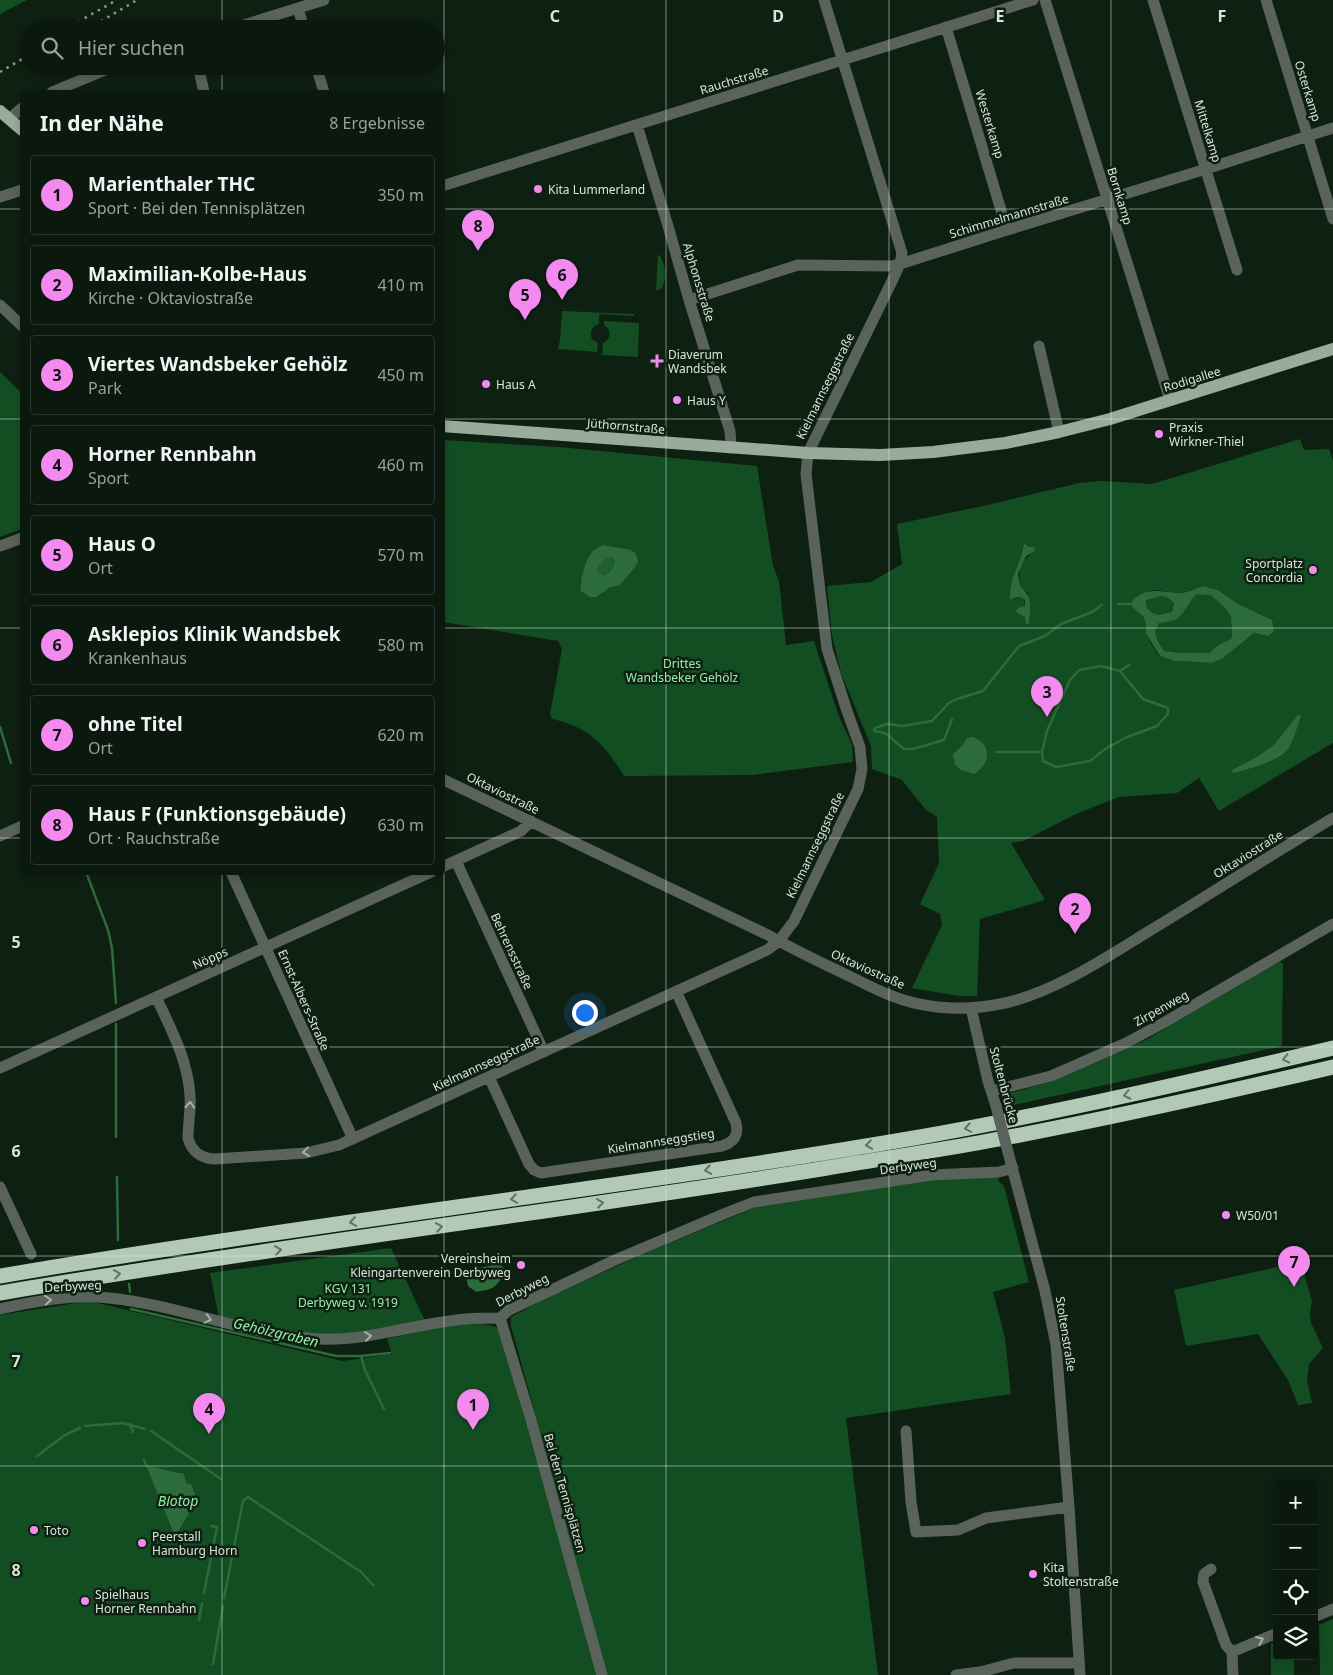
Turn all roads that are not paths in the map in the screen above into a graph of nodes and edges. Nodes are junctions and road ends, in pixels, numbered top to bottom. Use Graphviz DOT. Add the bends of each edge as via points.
graph roads {
  1 [pos="324,0"];
  2 [pos="824,0"];
  3 [pos="1033,0"];
  4 [pos="1045,0"];
  5 [pos="1153,0"];
  6 [pos="1266,0"];
  7 [pos="298,8"];
  8 [pos="260,20"];
  9 [pos="301,20"];
  10 [pos="946,27"];
  11 [pos="842,61"];
  12 [pos="93,75"];
  13 [pos="200,75"];
  14 [pos="319,75"];
  15 [pos="57,90"];
  16 [pos="204,90"];
  17 [pos="323,90"];
  18 [pos="20,109"];
  19 [pos="4,115"];
  20 [pos="637,125"];
  21 [pos="20,128"];
  22 [pos="1333,128"];
  23 [pos="1307,136"];
  24 [pos="1206,169"];
  25 [pos="445,185"];
  26 [pos="20,191"];
  27 [pos="0,197"];
  28 [pos="1107,200"];
  29 [pos="1333,219"];
  30 [pos="1007,230"];
  31 [pos="900,264"];
  32 [pos="1237,270"];
  33 [pos="689,300"];
  34 [pos="0,306"];
  35 [pos="20,324"];
  36 [pos="1039,346"];
  37 [pos="1333,349"];
  38 [pos="1170,400"];
  39 [pos="445,426"];
  40 [pos="1058,432"];
  41 [pos="731,448"];
  42 [pos="808,453"];
  43 [pos="20,539"];
  44 [pos="0,546"];
  45 [pos="445,780"];
  46 [pos="1333,818"];
  47 [pos="530,822"];
  48 [pos="20,827"];
  49 [pos="0,836"];
  50 [pos="456,861"];
  51 [pos="445,866"];
  52 [pos="232,875"];
  53 [pos="424,875"];
  54 [pos="1333,924"];
  55 [pos="779,941"];
  56 [pos="266,948"];
  57 [pos="676,990"];
  58 [pos="156,997"];
  59 [pos="971,1008"];
  60 [pos="1333,1048"];
  61 [pos="544,1052"];
  62 [pos="1333,1066"];
  63 [pos="0,1068"];
  64 [pos="489,1076"];
  65 [pos="992,1090"];
  66 [pos="353,1139"];
  67 [pos="1013,1168"];
  68 [pos="0,1187"];
  69 [pos="31,1254"];
  70 [pos="0,1276"];
  71 [pos="0,1293"];
  72 [pos="0,1308"];
  73 [pos="500,1318"];
  74 [pos="906,1431"];
  75 [pos="1069,1507"];
  76 [pos="1211,1569"];
  77 [pos="1333,1609"];
  78 [pos="1318,1615"];
  79 [pos="1273,1635"];
  80 [pos="1232,1652"];
  81 [pos="1079,1663"];
  82 [pos="602,1675"];
  83 [pos="956,1675"];
  84 [pos="1080,1675"];
  85 [pos="1233,1675"];
  1 -- 7 [label="street"];
  2 -- 11 [label="street"];
  3 -- 10 [label="street, Rauchstraße"];
  4 -- 28 [label="street, Bornkamp"];
  5 -- 24 [label="street, Mittelkamp"];
  6 -- 23 [label="street, Osterkamp"];
  7 -- 8 [label="street"];
  7 -- 9 [label="street"];
  10 -- 11 [label="street, Rauchstraße"];
  10 -- 30 [label="street, Westerkamp"];
  11 -- 20 [label="street, Rauchstraße"];
  11 -- 31 [label="street" via="902,253"];
  12 -- 15 [label="street"];
  13 -- 16 [label="street"];
  14 -- 17 [label="street"];
  18 -- 19 [label="street"];
  19 -- 21 [label="main road"];
  20 -- 25 [label="street, Rauchstraße"];
  20 -- 33 [label="street, Alphonsstraße"];
  22 -- 23 [label="street, Schimmelmannstraße"];
  23 -- 24 [label="street, Schimmelmannstraße"];
  23 -- 29 [label="street, Osterkamp"];
  24 -- 28 [label="street, Schimmelmannstraße"];
  24 -- 32 [label="street, Mittelkamp"];
  26 -- 27 [label="street"];
  28 -- 30 [label="street, Schimmelmannstraße"];
  28 -- 38 [label="street, Bornkamp"];
  30 -- 31 [label="street, Schimmelmannstraße"];
  31 -- 33 [label="street, Schimmelmannstraße" via="798,265"];
  31 -- 42 [label="street, Kielmannseggstraße"];
  33 -- 41 [label="street, Alphonsstraße" via="730,431"];
  34 -- 35 [label="street"];
  36 -- 40 [label="street"];
  37 -- 38 [label="main road, Rodigallee"];
  38 -- 40 [label="main road, Rodigallee"];
  39 -- 41 [label="main road, Jüthornstraße"];
  40 -- 42 [label="main road, Rodigallee" via="933,452 880,455"];
  41 -- 42 [label="main road, Jüthornstraße"];
  42 -- 55 [label="street, Kielmannseggstraße" via="806,474 826,649 860,747 862,769 858,789 794,921"];
  43 -- 44 [label="street"];
  45 -- 47 [label="street, Oktaviostraße"];
  46 -- 59 [label="street, Oktaviostraße" via="1091,966 1025,997"];
  47 -- 50 [label="street" via="521,831"];
  47 -- 55 [label="street, Oktaviostraße"];
  48 -- 49 [label="street"];
  50 -- 51 [label="street"];
  50 -- 61 [label="street, Behrensstraße"];
  52 -- 56 [label="street, Ernst-Albers-Straße"];
  53 -- 56 [label="street, Nöpps"];
  54 -- 65 [label="street, Zirpenweg" via="1126,1043 1051,1076"];
  55 -- 57 [label="street, Kielmannseggstraße" via="767,950"];
  55 -- 59 [label="street, Oktaviostraße" via="904,1000 937,1007"];
  56 -- 58 [label="street, Nöpps"];
  56 -- 66 [label="street, Ernst-Albers-Straße"];
  57 -- 61 [label="street, Kielmannseggstraße"];
  57 -- 64 [label="street, Kielmannseggstieg" via="736,1122 738,1130 729,1143 541,1173 529,1164"];
  58 -- 63 [label="street, Nöpps"];
  66 -- 58 [label="street, Kielmannseggstraße, one-way" via="306,1152 245,1158 214,1159 195,1152 188,1138 191,1098 183,1057"];
  59 -- 65 [label="street, Stoltenbrücke"];
  60 -- 70 [label="highway, one-way" via="1082,1105 917,1137"];
  61 -- 64 [label="street, Kielmannseggstraße"];
  71 -- 62 [label="highway, one-way" via="976,1144"];
  64 -- 66 [label="street, Kielmannseggstraße"];
  65 -- 67 [label="street, Stoltenbrücke, bridge"];
  67 -- 73 [label="street, Derbyweg" via="999,1172 931,1175 754,1202 615,1260 509,1310"];
  67 -- 75 [label="street, Stoltenstraße" via="1056,1345"];
  68 -- 69 [label="street"];
  72 -- 73 [label="street, Derbyweg, one-way" via="36,1301 108,1298 134,1301 243,1327 334,1340 466,1319"];
  73 -- 82 [label="street, Bei den Tennisplätzen"];
  74 -- 75 [label="street" via="910,1502 916,1532 958,1530 986,1518"];
  75 -- 81 [label="street, Stoltenstraße"];
  76 -- 80 [label="street" via="1204,1574 1203,1582 1226,1646"];
  77 -- 78 [label="street"];
  80 -- 79 [label="street, one-way"];
  80 -- 85 [label="street"];
  81 -- 83 [label="street" via="1014,1663"];
  81 -- 84 [label="street, Stoltenstraße"];
}
